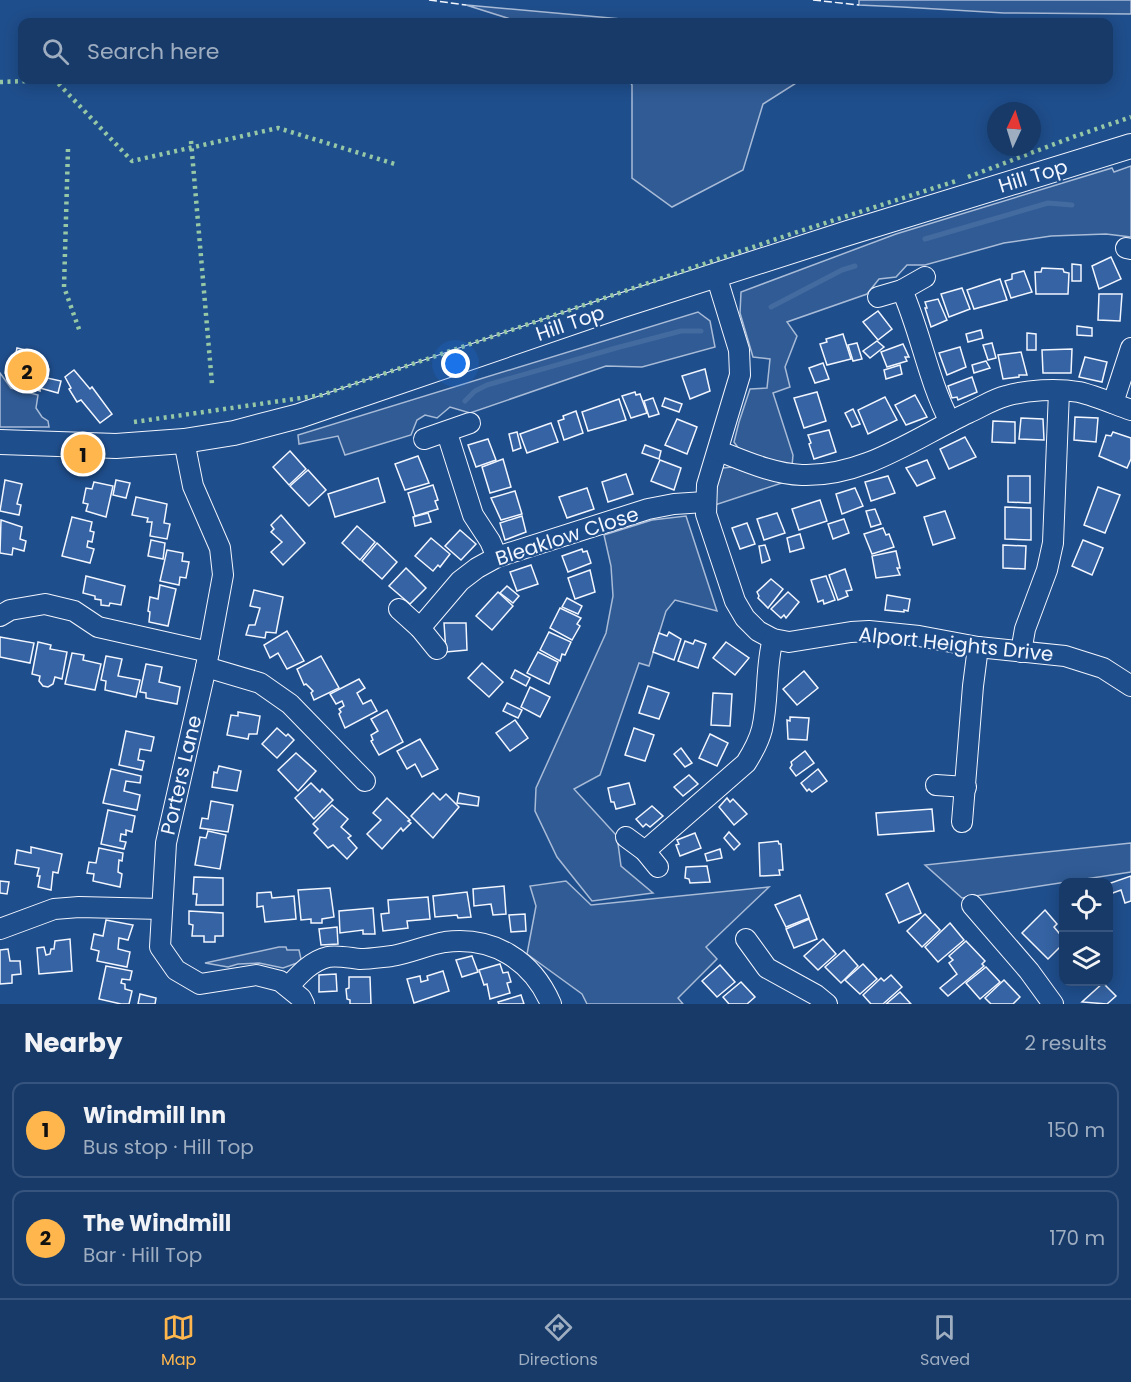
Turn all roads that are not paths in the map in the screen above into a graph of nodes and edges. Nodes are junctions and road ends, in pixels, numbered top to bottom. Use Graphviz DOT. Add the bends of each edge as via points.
graph roads {
  1 [pos="1131,146"];
  2 [pos="716,275"];
  3 [pos="926,277"];
  4 [pos="902,290"];
  5 [pos="878,297"];
  6 [pos="1131,348"];
  7 [pos="1059,391"];
  8 [pos="1122,406"];
  9 [pos="950,422"];
  10 [pos="470,423"];
  11 [pos="447,433"];
  12 [pos="424,439"];
  13 [pos="184,441"];
  14 [pos="0,442"];
  15 [pos="719,451"];
  16 [pos="705,502"];
  17 [pos="497,556"];
  18 [pos="399,609"];
  19 [pos="0,616"];
  20 [pos="420,628"];
  21 [pos="773,639"];
  22 [pos="978,647"];
  23 [pos="437,649"];
  24 [pos="1021,652"];
  25 [pos="207,660"];
  26 [pos="1131,686"];
  27 [pos="365,781"];
  28 [pos="936,785"];
  29 [pos="966,787"];
  30 [pos="962,822"];
  31 [pos="626,837"];
  32 [pos="645,851"];
  33 [pos="658,867"];
  34 [pos="972,905"];
  35 [pos="161,909"];
  36 [pos="0,929"];
  37 [pos="746,939"];
  38 [pos="288,987"];
  39 [pos="304,1004"];
  40 [pos="551,1004"];
  41 [pos="827,1004"];
  42 [pos="1053,1004"];
  1 -- 2 [label="main road, Hill Top"];
  2 -- 13 [label="main road, Hill Top" via="299,416"];
  2 -- 15 [label="street" via="740,358 740,375"];
  3 -- 4 [label="street"];
  4 -- 5 [label="street"];
  4 -- 9 [label="street" via="940,404"];
  6 -- 8 [label="street"];
  7 -- 8 [label="street" via="1079,392"];
  7 -- 9 [label="street" via="1004,396"];
  7 -- 24 [label="street" via="1053,543"];
  9 -- 15 [label="street" via="892,454 823,474 770,470"];
  10 -- 11 [label="street"];
  11 -- 12 [label="street"];
  11 -- 17 [label="street" via="473,515"];
  13 -- 14 [label="main road, Hill Top" via="116,446"];
  13 -- 25 [label="street, Porters Lane" via="193,486 223,564"];
  15 -- 16 [label="street"];
  16 -- 17 [label="street, Bleaklow Close" via="648,509"];
  16 -- 21 [label="street" via="708,524 735,602 758,631"];
  17 -- 20 [label="street, Bleaklow Close" via="460,580"];
  18 -- 20 [label="street"];
  19 -- 25 [label="street" via="10,610 45,604 74,611 98,627"];
  20 -- 23 [label="street"];
  21 -- 22 [label="street, Alport Heights Drive" via="789,642 869,632"];
  21 -- 32 [label="street" via="756,747 746,763"];
  22 -- 24 [label="street, Alport Heights Drive"];
  22 -- 29 [label="street"];
  24 -- 26 [label="street, Alport Heights Drive" via="1065,656 1103,668"];
  25 -- 27 [label="street" via="260,683 290,704"];
  25 -- 35 [label="street, Porters Lane" via="166,843"];
  28 -- 29 [label="street"];
  29 -- 30 [label="street"];
  31 -- 32 [label="street"];
  32 -- 33 [label="street"];
  34 -- 42 [label="street" via="1000,924"];
  35 -- 36 [label="street" via="54,909"];
  35 -- 38 [label="street, Porters Lane" via="160,947 176,970 201,984 256,975"];
  37 -- 41 [label="street" via="767,968"];
  38 -- 39 [label="street, Porters Lane"];
  38 -- 40 [label="street" via="309,966 328,957 364,959 467,940 513,955 543,985"];
}
